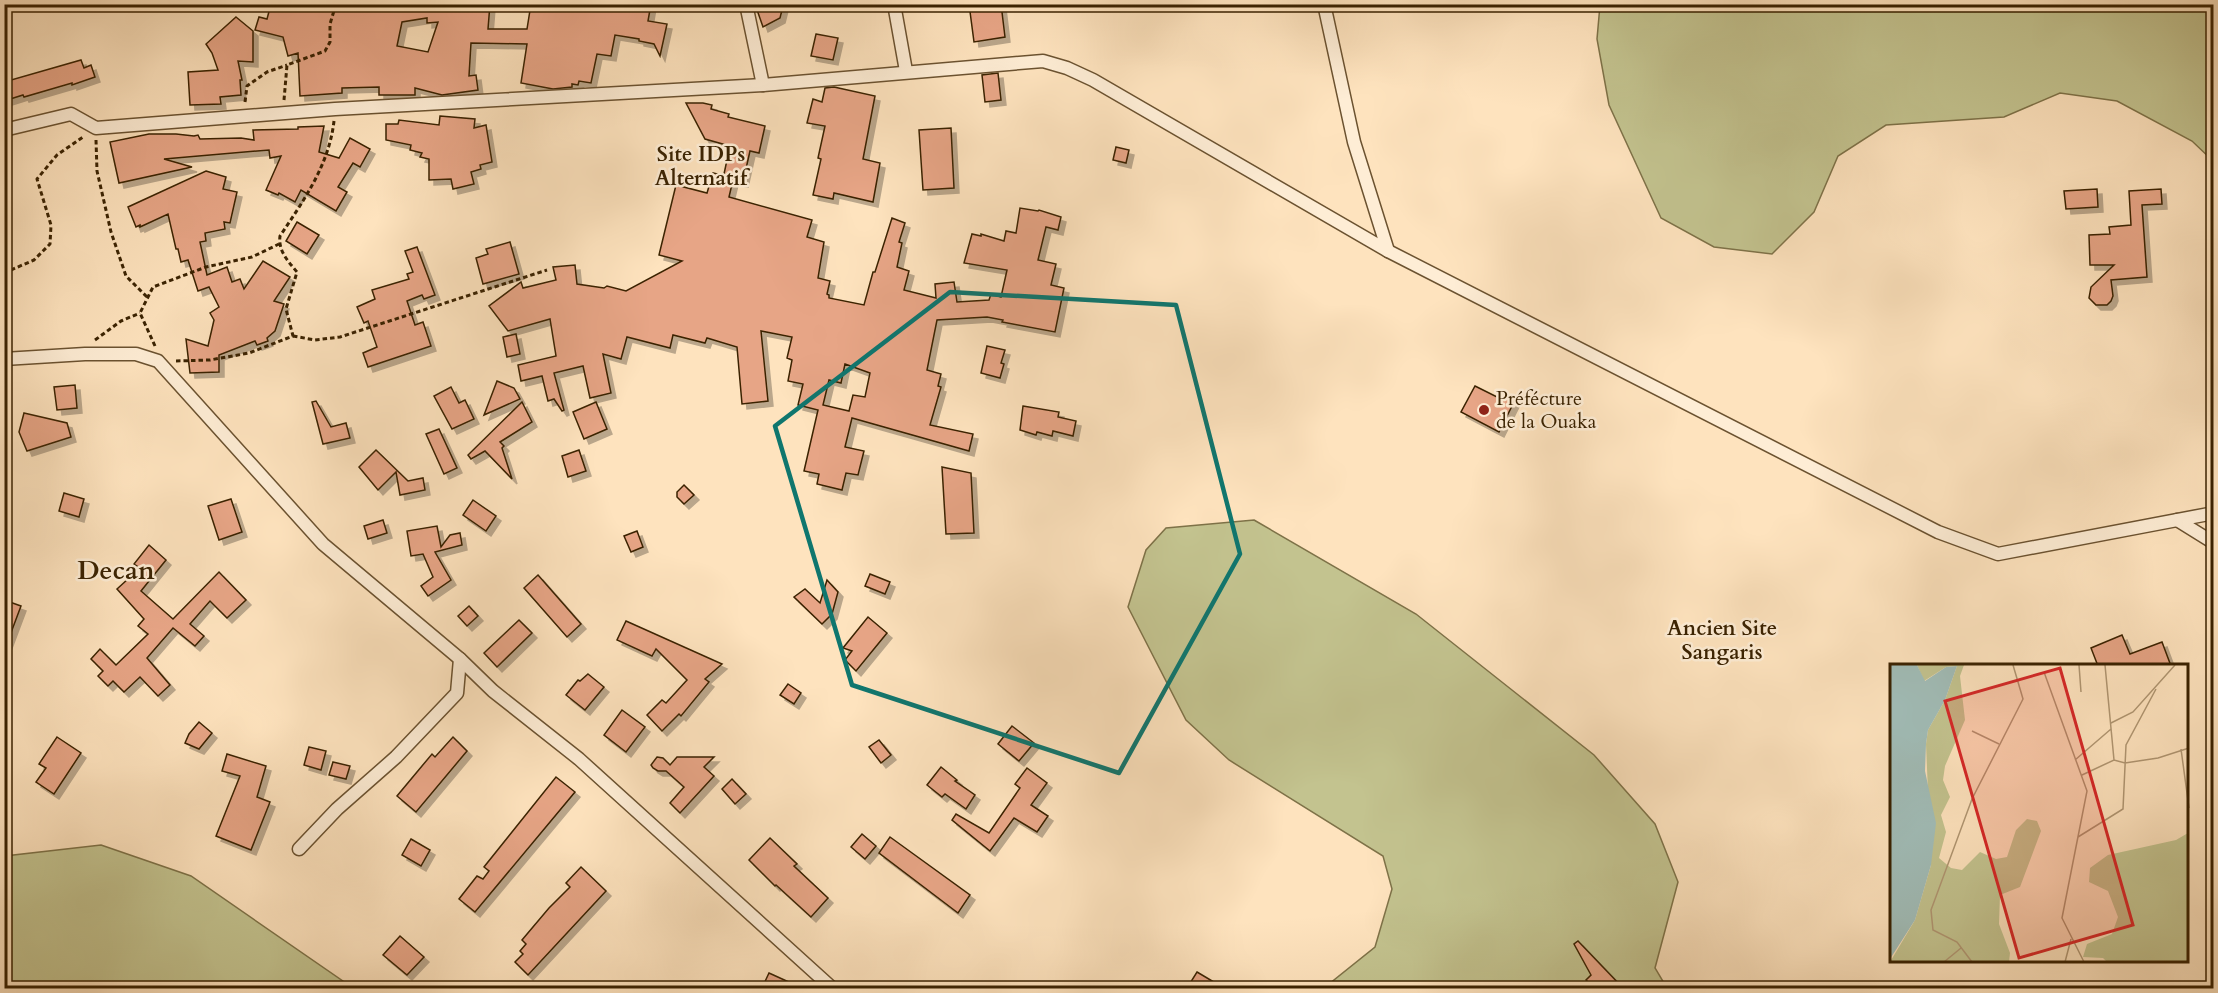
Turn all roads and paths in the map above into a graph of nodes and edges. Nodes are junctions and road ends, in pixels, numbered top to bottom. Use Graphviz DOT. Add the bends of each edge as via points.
graph roads {
  1 [pos="336,4"];
  2 [pos="746,4"];
  3 [pos="894,4"];
  4 [pos="1324,4"];
  5 [pos="287,64"];
  6 [pos="906,71"];
  7 [pos="763,85"];
  8 [pos="335,109"];
  9 [pos="283,113"];
  10 [pos="242,116"];
  11 [pos="96,128"];
  12 [pos="4,130"];
  13 [pos="279,244"];
  14 [pos="1388,251"];
  15 [pos="547,270"];
  16 [pos="4,273"];
  17 [pos="147,298"];
  18 [pos="140,313"];
  19 [pos="292,336"];
  20 [pos="85,354"];
  21 [pos="4,359"];
  22 [pos="158,361"];
  23 [pos="2214,513"];
  24 [pos="2177,520"];
  25 [pos="2214,543"];
  26 [pos="460,659"];
  27 [pos="299,849"];
  28 [pos="832,988"];
  1 -- 5 [label="path" via="325,51"];
  2 -- 7 [label="street"];
  3 -- 6 [label="street"];
  4 -- 14 [label="street" via="1354,142"];
  5 -- 9 [label="path"];
  5 -- 10 [label="path" via="248,86"];
  6 -- 7 [label="street"];
  6 -- 14 [label="street" via="1042,61 1067,68"];
  7 -- 8 [label="street"];
  8 -- 9 [label="street"];
  8 -- 13 [label="path" via="332,140 319,174 280,236"];
  9 -- 10 [label="street"];
  10 -- 11 [label="street"];
  11 -- 12 [label="street" via="71,114"];
  11 -- 16 [label="path" via="57,155 38,179 51,225 50,244 34,260"];
  11 -- 17 [label="path" via="97,171 111,232 126,276"];
  13 -- 17 [label="path" via="252,257 206,267 153,286"];
  13 -- 19 [label="path" via="297,272 286,309"];
  14 -- 24 [label="street" via="1938,532 1998,554"];
  15 -- 19 [label="path" via="339,337 315,340"];
  17 -- 18 [label="path"];
  18 -- 20 [label="path" via="98,336"];
  18 -- 22 [label="path" via="154,341"];
  19 -- 22 [label="path" via="249,353 210,360"];
  20 -- 21 [label="street"];
  20 -- 22 [label="street" via="136,354"];
  22 -- 26 [label="street" via="323,544"];
  23 -- 24 [label="street"];
  24 -- 25 [label="street"];
  26 -- 27 [label="street" via="457,693"];
  26 -- 28 [label="street" via="493,691 579,759"];
}
